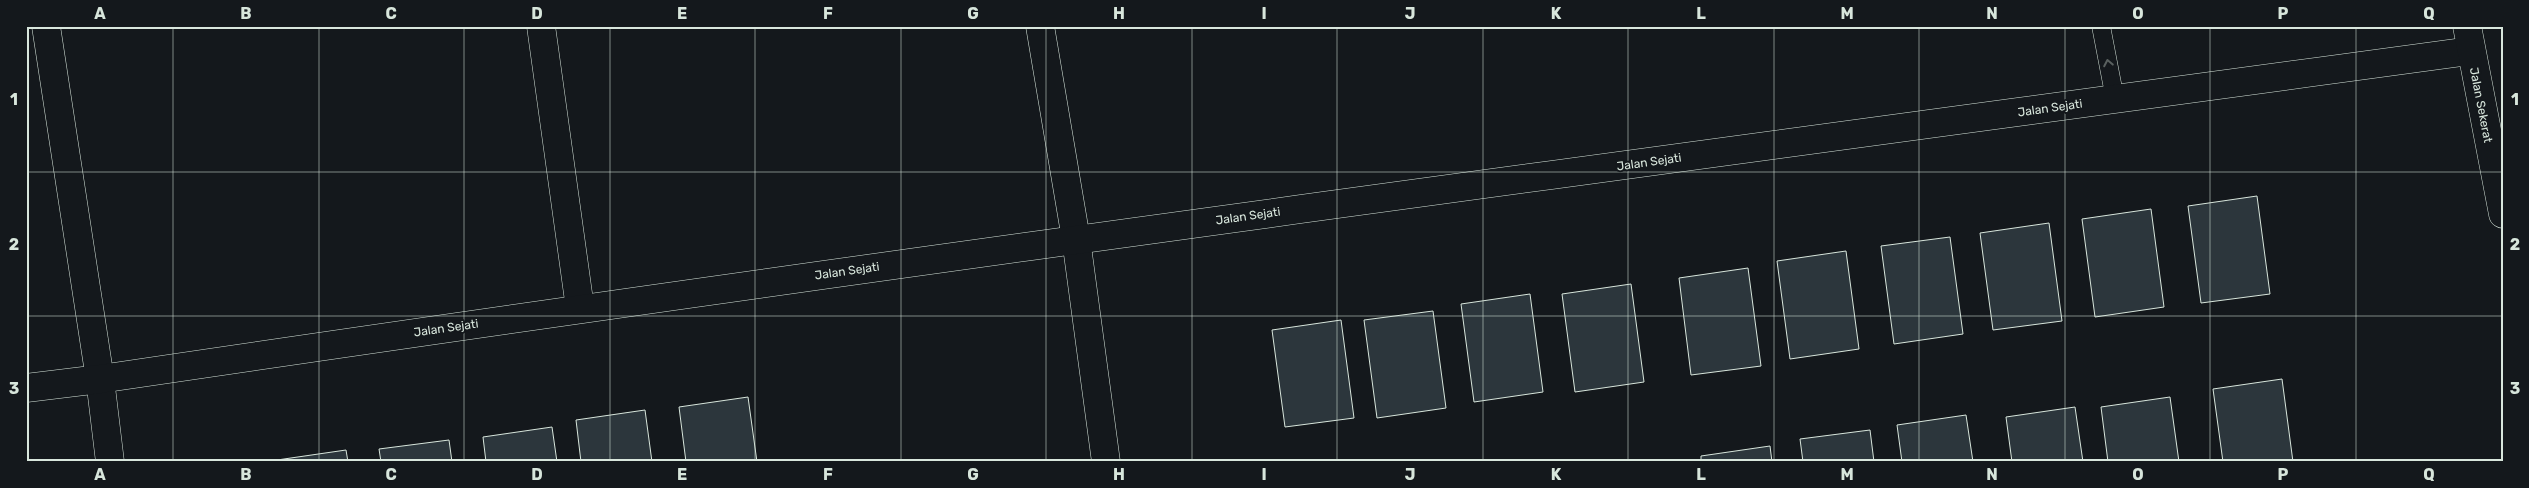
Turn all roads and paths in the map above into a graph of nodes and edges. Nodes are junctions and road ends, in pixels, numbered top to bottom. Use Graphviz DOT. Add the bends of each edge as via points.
graph roads {
  1 [pos="46,26"];
  2 [pos="540,26"];
  3 [pos="1040,26"];
  4 [pos="2101,26"];
  5 [pos="2468,39"];
  6 [pos="2115,99"];
  7 [pos="2503,214"];
  8 [pos="1076,239"];
  9 [pos="580,308"];
  10 [pos="100,379"];
  11 [pos="26,388"];
  12 [pos="110,462"];
  13 [pos="1106,462"];
  1 -- 10 [label="street"];
  2 -- 9 [label="street"];
  3 -- 8 [label="street"];
  6 -- 4 [label="lane, one-way"];
  5 -- 6 [label="street, Jalan Sejati"];
  5 -- 7 [label="street, Jalan Sekerat"];
  6 -- 8 [label="street, Jalan Sejati"];
  8 -- 9 [label="street, Jalan Sejati"];
  8 -- 13 [label="street"];
  9 -- 10 [label="street, Jalan Sejati"];
  10 -- 11 [label="street, Jalan Sejati"];
  10 -- 12 [label="street"];
}
